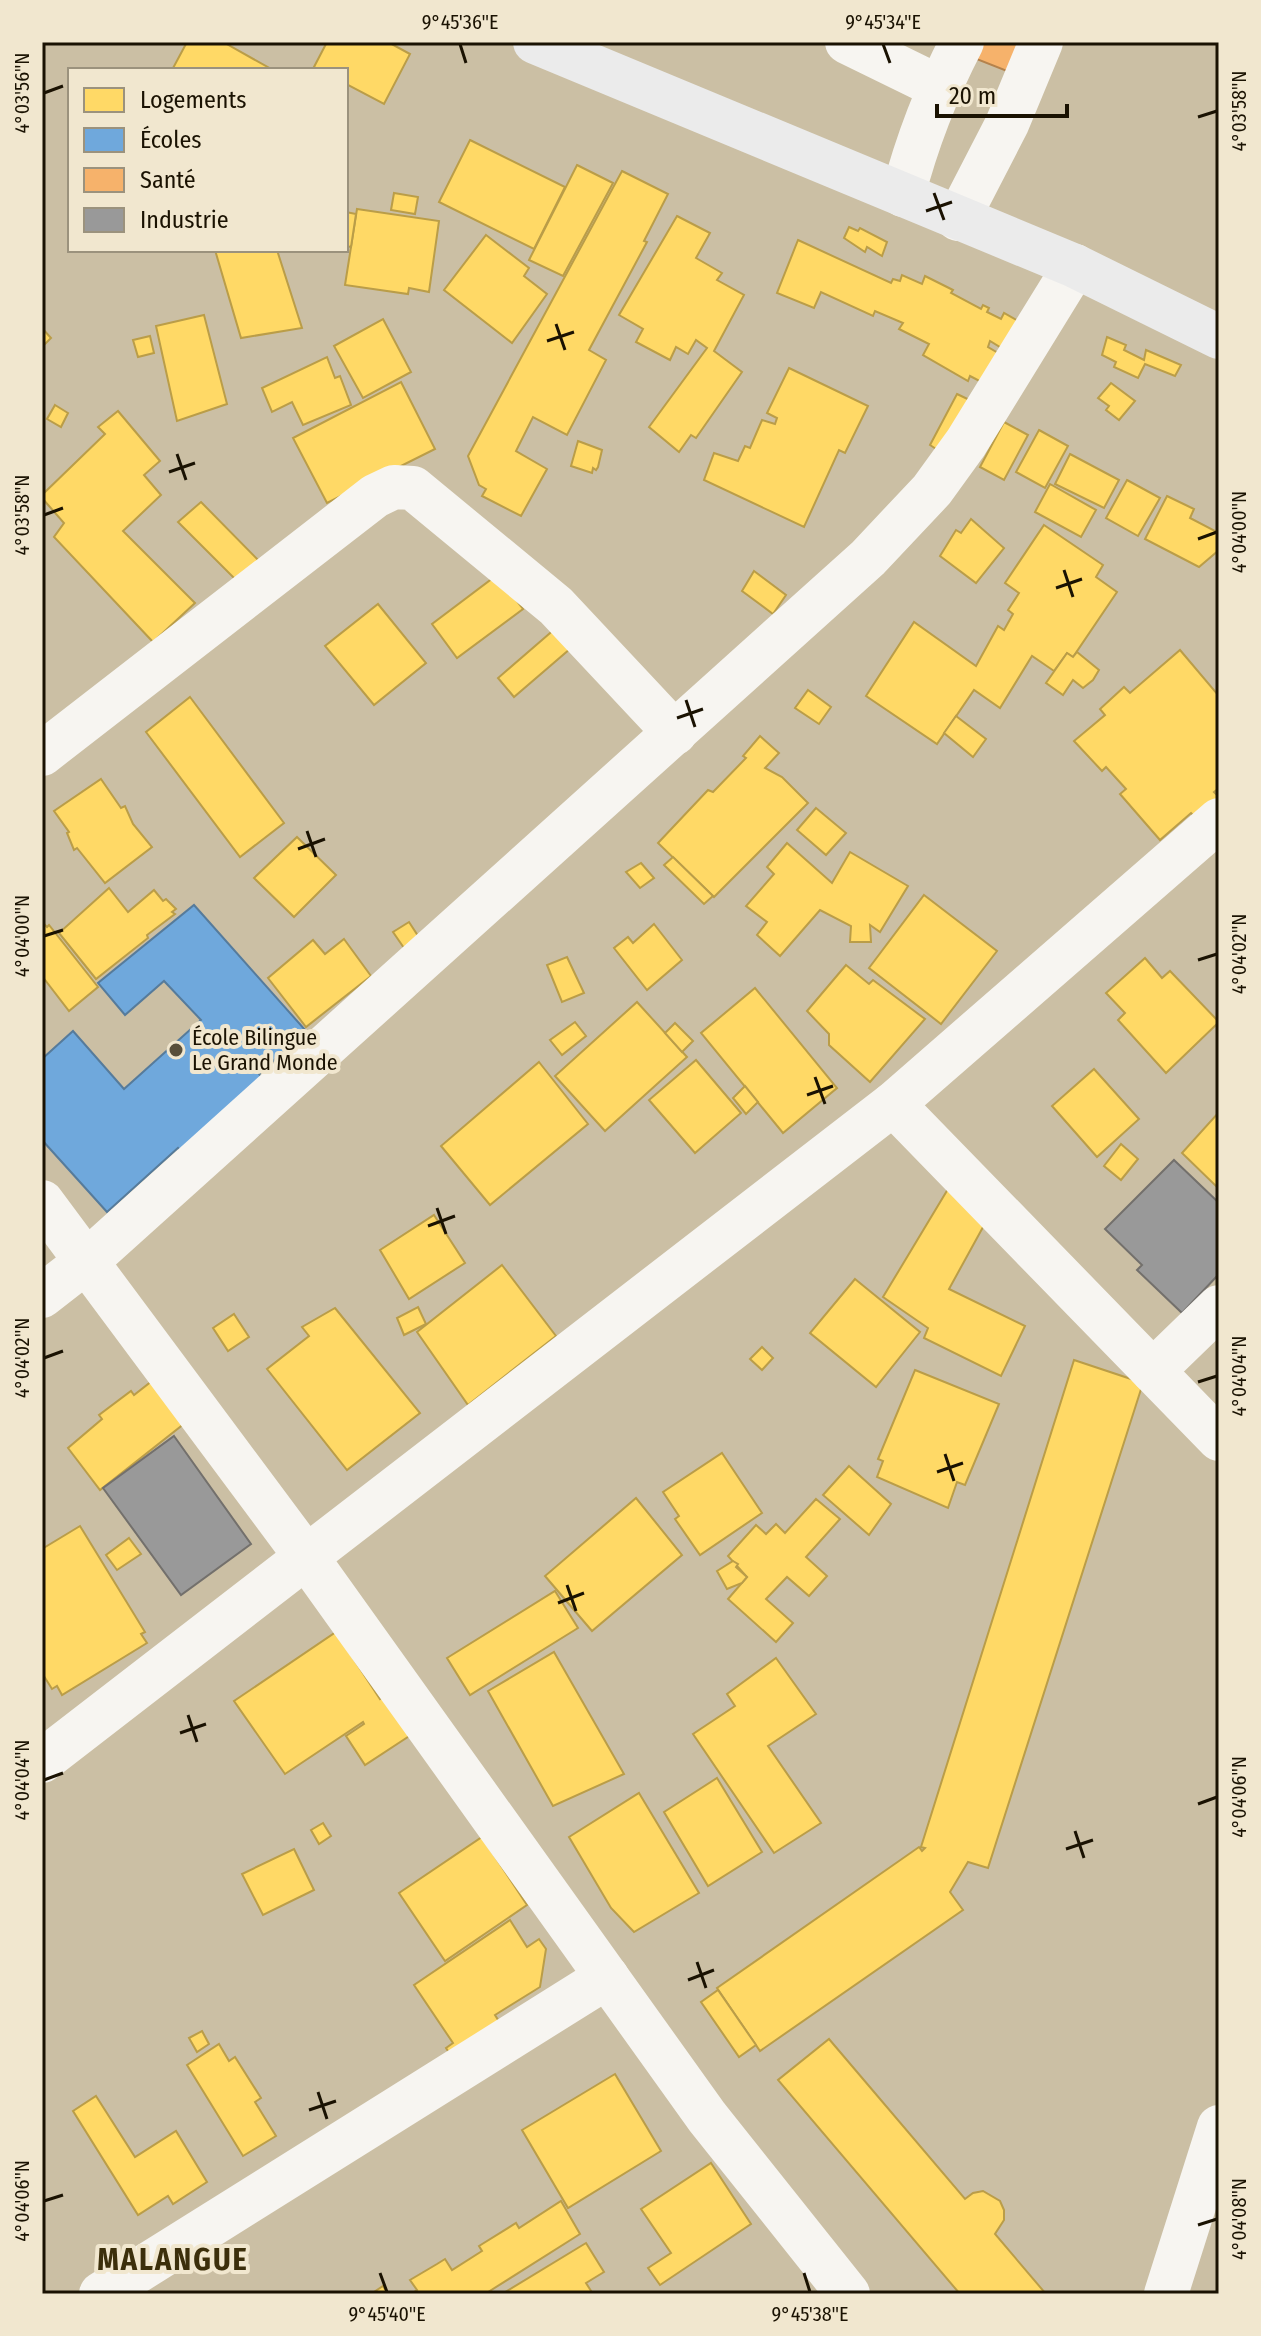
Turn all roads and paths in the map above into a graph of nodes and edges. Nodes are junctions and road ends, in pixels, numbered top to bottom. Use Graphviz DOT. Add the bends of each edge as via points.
graph roads {
  1 [pos="535,42"];
  2 [pos="847,42"];
  3 [pos="962,42"];
  4 [pos="1041,42"];
  5 [pos="939,87"];
  6 [pos="903,195"];
  7 [pos="958,219"];
  8 [pos="1075,266"];
  9 [pos="1219,337"];
  10 [pos="675,733"];
  11 [pos="42,754"];
  12 [pos="1219,820"];
  13 [pos="893,1104"];
  14 [pos="42,1202"];
  15 [pos="87,1261"];
  16 [pos="42,1296"];
  17 [pos="1219,1307"];
  18 [pos="1153,1371"];
  19 [pos="1219,1439"];
  20 [pos="307,1558"];
  21 [pos="42,1761"];
  22 [pos="607,1977"];
  23 [pos="1219,2127"];
  24 [pos="840,2292"];
  25 [pos="101,2294"];
  26 [pos="1166,2294"];
  1 -- 6 [label="main road"];
  2 -- 5 [label="street"];
  3 -- 5 [label="street"];
  4 -- 7 [label="street" via="1007,124"];
  5 -- 6 [label="street"];
  6 -- 7 [label="main road"];
  7 -- 8 [label="main road"];
  8 -- 9 [label="main road"];
  8 -- 10 [label="street" via="932,490 868,558"];
  10 -- 11 [label="street" via="556,606 413,488 394,487 375,496"];
  10 -- 15 [label="street"];
  12 -- 13 [label="street"];
  13 -- 18 [label="street"];
  13 -- 20 [label="street"];
  14 -- 15 [label="street"];
  15 -- 16 [label="street"];
  15 -- 20 [label="street"];
  17 -- 18 [label="street"];
  18 -- 19 [label="street"];
  20 -- 21 [label="street"];
  20 -- 22 [label="street"];
  22 -- 24 [label="street"];
  22 -- 25 [label="street"];
  23 -- 26 [label="street"];
}
